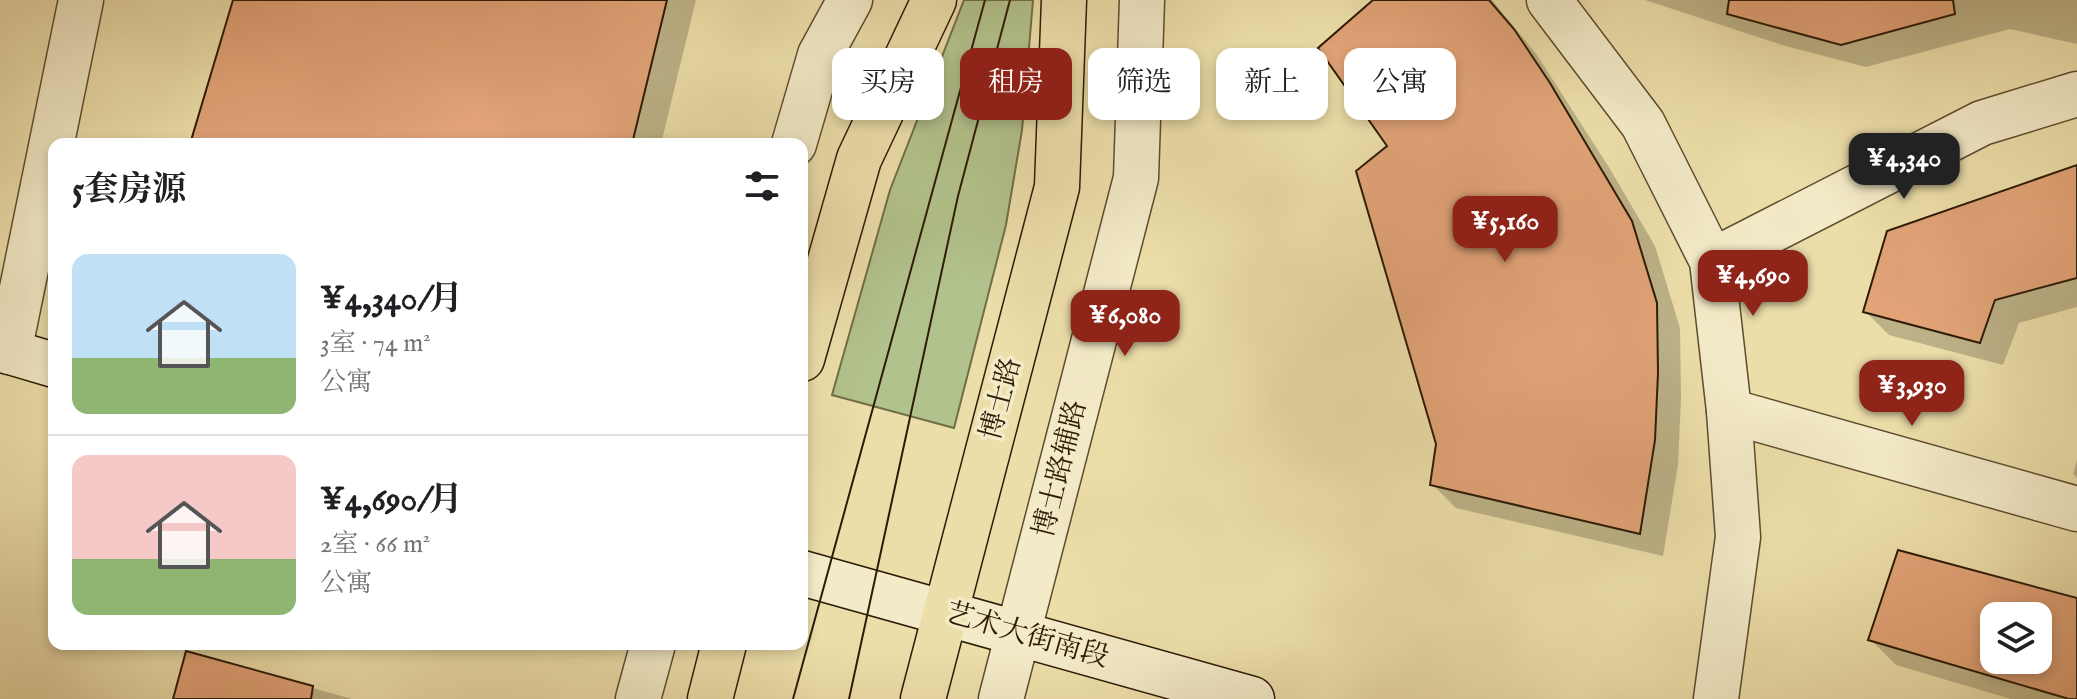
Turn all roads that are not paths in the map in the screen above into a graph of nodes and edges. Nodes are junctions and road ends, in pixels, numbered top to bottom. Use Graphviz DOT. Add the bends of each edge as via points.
graph roads {
  1 [pos="81,0"];
  2 [pos="850,0"];
  3 [pos="934,0"];
  4 [pos="1064,0"];
  5 [pos="1142,0"];
  6 [pos="1549,0"];
  7 [pos="2077,94"];
  8 [pos="51,138"];
  9 [pos="796,138"];
  10 [pos="48,152"];
  11 [pos="1712,261"];
  12 [pos="808,338"];
  13 [pos="5,351"];
  14 [pos="48,363"];
  15 [pos="1729,411"];
  16 [pos="2077,509"];
  17 [pos="808,575"];
  18 [pos="946,612"];
  19 [pos="1019,633"];
  20 [pos="651,650"];
  21 [pos="722,650"];
  22 [pos="638,699"];
  23 [pos="710,699"];
  24 [pos="923,699"];
  25 [pos="1001,699"];
  26 [pos="1252,699"];
  27 [pos="1716,699"];
  1 -- 8 [label="street"];
  2 -- 9 [label="street" via="820,55"];
  3 -- 12 [label="main road" via="859,159"];
  4 -- 18 [label="main road, 博士路" via="1057,187"];
  5 -- 19 [label="street, 博士路辅路" via="1136,178"];
  6 -- 11 [label="street" via="1643,124"];
  7 -- 11 [label="street" via="1982,123"];
  10 -- 13 [label="street"];
  11 -- 15 [label="street"];
  13 -- 14 [label="street"];
  15 -- 16 [label="street"];
  15 -- 27 [label="street" via="1738,537"];
  17 -- 18 [label="street, 艺术大街南段"];
  18 -- 19 [label="street, 艺术大街南段"];
  18 -- 24 [label="main road, 博士路"];
  19 -- 25 [label="street, 博士路辅路"];
  19 -- 26 [label="street, 艺术大街南段"];
  20 -- 22 [label="street"];
  21 -- 23 [label="main road"];
}
